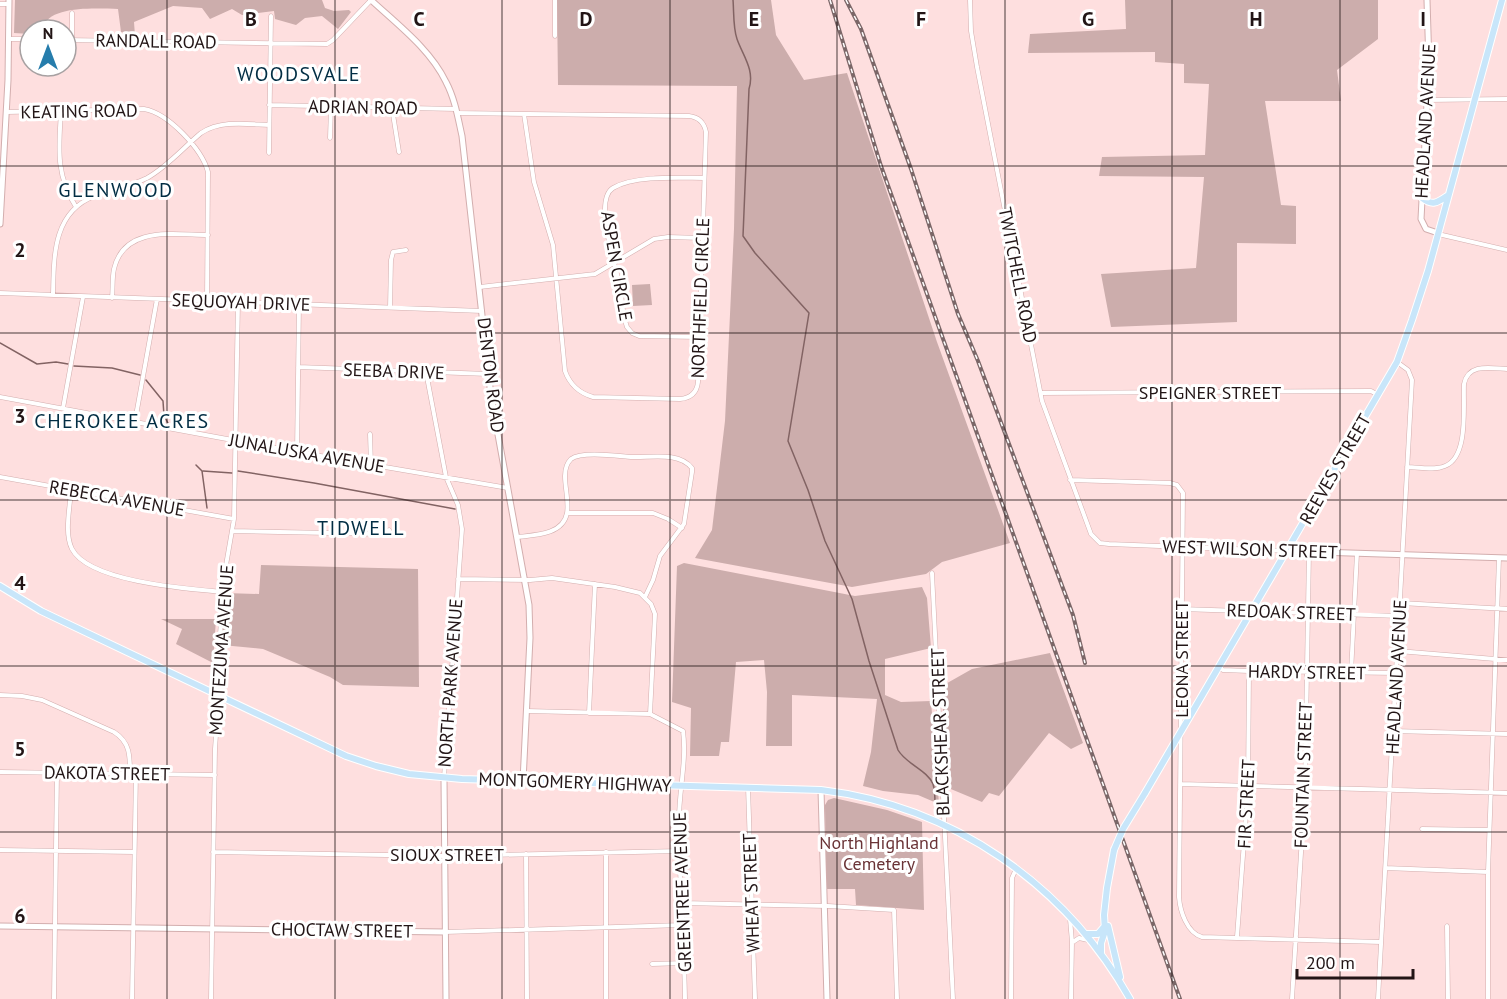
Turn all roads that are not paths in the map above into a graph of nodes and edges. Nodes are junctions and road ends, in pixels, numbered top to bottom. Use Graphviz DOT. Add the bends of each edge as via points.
graph roads {
  1 [pos="371,0"];
  2 [pos="555,0"];
  3 [pos="970,0"];
  4 [pos="1426,0"];
  5 [pos="1502,0"];
  6 [pos="9,2"];
  7 [pos="0,4"];
  8 [pos="72,13"];
  9 [pos="271,16"];
  10 [pos="71,18"];
  11 [pos="555,36"];
  12 [pos="9,39"];
  13 [pos="18,39"];
  14 [pos="78,40"];
  15 [pos="270,44"];
  16 [pos="1475,98"];
  17 [pos="1507,99"];
  18 [pos="1428,100"];
  19 [pos="269,105"];
  20 [pos="331,107"];
  21 [pos="392,108"];
  22 [pos="61,111"];
  23 [pos="457,111"];
  24 [pos="7,112"];
  25 [pos="524,114"];
  26 [pos="269,125"];
  27 [pos="3,135"];
  28 [pos="330,138"];
  29 [pos="189,142"];
  30 [pos="399,152"];
  31 [pos="268,153"];
  32 [pos="704,178"];
  33 [pos="1448,196"];
  34 [pos="1,197"];
  35 [pos="1422,198"];
  36 [pos="76,207"];
  37 [pos="0,224"];
  38 [pos="1438,233"];
  39 [pos="208,235"];
  40 [pos="703,238"];
  41 [pos="406,250"];
  42 [pos="1507,250"];
  43 [pos="615,264"];
  44 [pos="556,279"];
  45 [pos="480,287"];
  46 [pos="0,293"];
  47 [pos="53,295"];
  48 [pos="83,296"];
  49 [pos="112,298"];
  50 [pos="157,299"];
  51 [pos="207,301"];
  52 [pos="238,302"];
  53 [pos="299,304"];
  54 [pos="390,308"];
  55 [pos="482,311"];
  56 [pos="700,337"];
  57 [pos="1396,362"];
  58 [pos="298,367"];
  59 [pos="1507,369"];
  60 [pos="426,372"];
  61 [pos="489,374"];
  62 [pos="1041,393"];
  63 [pos="1378,395"];
  64 [pos="0,397"];
  65 [pos="63,408"];
  66 [pos="135,421"];
  67 [pos="370,434"];
  68 [pos="236,440"];
  69 [pos="297,452"];
  70 [pos="370,465"];
  71 [pos="1407,467"];
  72 [pos="0,477"];
  73 [pos="446,477"];
  74 [pos="1070,480"];
  75 [pos="508,488"];
  76 [pos="71,490"];
  77 [pos="567,513"];
  78 [pos="234,519"];
  79 [pos="682,528"];
  80 [pos="389,530"];
  81 [pos="232,531"];
  82 [pos="517,537"];
  83 [pos="1097,541"];
  84 [pos="1183,546"];
  85 [pos="1287,551"];
  86 [pos="1309,551"];
  87 [pos="1358,553"];
  88 [pos="1403,555"];
  89 [pos="1499,558"];
  90 [pos="1507,558"];
  91 [pos="932,573"];
  92 [pos="458,579"];
  93 [pos="525,580"];
  94 [pos="596,584"];
  95 [pos="0,586"];
  96 [pos="224,592"];
  97 [pos="645,597"];
  98 [pos="1401,603"];
  99 [pos="1181,609"];
  100 [pos="1497,609"];
  101 [pos="1507,609"];
  102 [pos="1252,611"];
  103 [pos="1309,613"];
  104 [pos="1353,614"];
  105 [pos="1400,616"];
  106 [pos="1398,651"];
  107 [pos="1495,659"];
  108 [pos="1507,660"];
  109 [pos="1219,668"];
  110 [pos="1250,671"];
  111 [pos="1307,672"];
  112 [pos="1351,673"];
  113 [pos="1397,673"];
  114 [pos="0,695"];
  115 [pos="217,695"];
  116 [pos="527,711"];
  117 [pos="589,713"];
  118 [pos="650,714"];
  119 [pos="1393,731"];
  120 [pos="1181,732"];
  121 [pos="1492,734"];
  122 [pos="1507,734"];
  123 [pos="0,771"];
  124 [pos="57,772"];
  125 [pos="130,773"];
  126 [pos="136,773"];
  127 [pos="215,775"];
  128 [pos="444,778"];
  129 [pos="523,781"];
  130 [pos="1180,784"];
  131 [pos="680,785"];
  132 [pos="748,787"];
  133 [pos="1248,787"];
  134 [pos="1305,788"];
  135 [pos="821,790"];
  136 [pos="1390,790"];
  137 [pos="1490,792"];
  138 [pos="1507,793"];
  139 [pos="944,824"];
  140 [pos="1422,829"];
  141 [pos="1489,830"];
  142 [pos="0,850"];
  143 [pos="56,851"];
  144 [pos="680,851"];
  145 [pos="134,852"];
  146 [pos="213,852"];
  147 [pos="606,852"];
  148 [pos="526,854"];
  149 [pos="445,856"];
  150 [pos="1017,868"];
  151 [pos="1385,868"];
  152 [pos="1488,872"];
  153 [pos="682,903"];
  154 [pos="752,906"];
  155 [pos="824,907"];
  156 [pos="1105,910"];
  157 [pos="1069,914"];
  158 [pos="683,925"];
  159 [pos="0,926"];
  160 [pos="1104,926"];
  161 [pos="1447,926"];
  162 [pos="55,927"];
  163 [pos="605,927"];
  164 [pos="133,928"];
  165 [pos="212,928"];
  166 [pos="526,929"];
  167 [pos="445,932"];
  168 [pos="1087,934"];
  169 [pos="1108,934"];
  170 [pos="1237,938"];
  171 [pos="1295,939"];
  172 [pos="1072,942"];
  173 [pos="1381,942"];
  174 [pos="1097,946"];
  175 [pos="685,963"];
  176 [pos="652,964"];
  177 [pos="1121,984"];
  178 [pos="54,999"];
  179 [pos="132,999"];
  180 [pos="211,999"];
  181 [pos="446,999"];
  182 [pos="527,999"];
  183 [pos="606,999"];
  184 [pos="686,999"];
  185 [pos="755,999"];
  186 [pos="827,999"];
  187 [pos="897,999"];
  188 [pos="953,999"];
  189 [pos="1011,999"];
  190 [pos="1071,999"];
  191 [pos="1130,999"];
  192 [pos="1292,999"];
  193 [pos="1378,999"];
  194 [pos="1448,999"];
  195 [pos="1488,999"];
  1 -- 15 [label="street, RANDALL ROAD" via="327,44"];
  1 -- 23 [label="street, DENTON ROAD" via="433,61 447,83"];
  2 -- 11 [label="street"];
  3 -- 62 [label="street, TWITCHELL ROAD" via="977,67"];
  4 -- 18 [label="street, HEADLAND AVENUE"];
  5 -- 16 [label="main road, REEVES STREET"];
  6 -- 7 [label="street"];
  6 -- 12 [label="street"];
  8 -- 10 [label="street"];
  9 -- 15 [label="street"];
  12 -- 13 [label="street"];
  12 -- 24 [label="street"];
  14 -- 15 [label="street, RANDALL ROAD"];
  15 -- 19 [label="street"];
  16 -- 17 [label="street"];
  16 -- 18 [label="street"];
  16 -- 33 [label="main road, REEVES STREET"];
  18 -- 35 [label="street, HEADLAND AVENUE"];
  19 -- 20 [label="street, ADRIAN ROAD"];
  19 -- 26 [label="street"];
  20 -- 21 [label="street, ADRIAN ROAD"];
  20 -- 28 [label="street"];
  21 -- 23 [label="street, ADRIAN ROAD"];
  21 -- 30 [label="street"];
  22 -- 24 [label="street, KEATING ROAD"];
  22 -- 29 [label="street, KEATING ROAD" via="148,110 168,120"];
  22 -- 36 [label="street" via="60,170"];
  23 -- 25 [label="street, NORTHFIELD CIRCLE"];
  23 -- 45 [label="street, DENTON ROAD"];
  24 -- 27 [label="street"];
  25 -- 32 [label="street, NORTHFIELD CIRCLE" via="696,117 705,129"];
  25 -- 44 [label="street, NORTHFIELD CIRCLE" via="534,182 549,230"];
  26 -- 29 [label="street" via="218,125"];
  26 -- 31 [label="street"];
  27 -- 34 [label="street"];
  29 -- 36 [label="street" via="146,178 89,198"];
  29 -- 39 [label="street, KEATING ROAD" via="204,160 208,172"];
  32 -- 40 [label="street, NORTHFIELD CIRCLE"];
  32 -- 43 [label="street, ASPEN CIRCLE" via="653,178 612,189 605,213"];
  33 -- 35 [label="main road" via="1434,204"];
  33 -- 38 [label="main road, REEVES STREET"];
  34 -- 37 [label="street"];
  35 -- 38 [label="street, HEADLAND AVENUE" via="1422,222 1429,231"];
  36 -- 47 [label="street" via="57,237"];
  38 -- 42 [label="street"];
  38 -- 57 [label="main road, REEVES STREET"];
  39 -- 49 [label="street" via="157,234 133,242 122,251 115,266"];
  39 -- 51 [label="street, KEATING ROAD"];
  40 -- 43 [label="street" via="654,239"];
  40 -- 56 [label="street, NORTHFIELD CIRCLE"];
  41 -- 54 [label="street" via="393,252"];
  43 -- 44 [label="street" via="595,274"];
  43 -- 56 [label="street, ASPEN CIRCLE" via="625,323 632,333"];
  44 -- 45 [label="street"];
  44 -- 56 [label="street, NORTHFIELD CIRCLE" via="565,371 572,385 585,394 683,399 691,396 698,385"];
  45 -- 55 [label="street, DENTON ROAD"];
  46 -- 47 [label="street, SEQUOYAH DRIVE"];
  47 -- 48 [label="street, SEQUOYAH DRIVE"];
  48 -- 49 [label="street, SEQUOYAH DRIVE"];
  48 -- 65 [label="street"];
  49 -- 50 [label="street, SEQUOYAH DRIVE"];
  50 -- 51 [label="street, SEQUOYAH DRIVE"];
  50 -- 66 [label="street"];
  51 -- 52 [label="street, SEQUOYAH DRIVE"];
  52 -- 53 [label="street, SEQUOYAH DRIVE"];
  52 -- 68 [label="street, MONTEZUMA AVENUE"];
  53 -- 54 [label="street, SEQUOYAH DRIVE"];
  53 -- 58 [label="street"];
  54 -- 55 [label="street, SEQUOYAH DRIVE"];
  55 -- 61 [label="street, DENTON ROAD"];
  57 -- 63 [label="main road, REEVES STREET"];
  57 -- 71 [label="street, HEADLAND AVENUE" via="1408,370 1412,380"];
  58 -- 60 [label="street, SEEBA DRIVE"];
  58 -- 69 [label="street"];
  59 -- 71 [label="street" via="1478,368 1466,377 1461,446 1454,460 1441,468"];
  60 -- 61 [label="street, SEEBA DRIVE"];
  60 -- 73 [label="street, NORTH PARK AVENUE"];
  61 -- 75 [label="street, DENTON ROAD"];
  62 -- 63 [label="street, SPEIGNER STREET" via="1349,391"];
  62 -- 74 [label="street, TWITCHELL ROAD"];
  63 -- 85 [label="main road, REEVES STREET"];
  64 -- 65 [label="street, JUNALUSKA AVENUE"];
  65 -- 66 [label="street, JUNALUSKA AVENUE"];
  66 -- 68 [label="street, JUNALUSKA AVENUE"];
  67 -- 70 [label="street"];
  68 -- 69 [label="street, JUNALUSKA AVENUE"];
  68 -- 78 [label="street, MONTEZUMA AVENUE"];
  69 -- 70 [label="street, JUNALUSKA AVENUE"];
  70 -- 73 [label="street, JUNALUSKA AVENUE"];
  71 -- 88 [label="street, HEADLAND AVENUE"];
  72 -- 76 [label="street, REBECCA AVENUE"];
  73 -- 75 [label="street, JUNALUSKA AVENUE"];
  73 -- 92 [label="street, NORTH PARK AVENUE" via="461,519"];
  74 -- 83 [label="street, TWITCHELL ROAD"];
  74 -- 84 [label="street, LEONA STREET" via="1175,484 1184,496"];
  75 -- 82 [label="street, DENTON ROAD"];
  76 -- 78 [label="street, REBECCA AVENUE"];
  76 -- 96 [label="street" via="69,539 82,560 128,579"];
  77 -- 79 [label="street" via="653,513"];
  77 -- 79 [label="street" via="566,471 572,459 611,455 663,457 683,461 692,468"];
  77 -- 82 [label="street" via="560,526 551,531"];
  78 -- 81 [label="street, MONTEZUMA AVENUE"];
  79 -- 97 [label="street" via="660,556"];
  80 -- 81 [label="street" via="380,534"];
  81 -- 96 [label="street, MONTEZUMA AVENUE"];
  82 -- 93 [label="street, DENTON ROAD"];
  83 -- 84 [label="street, WEST WILSON STREET"];
  84 -- 85 [label="street, WEST WILSON STREET"];
  84 -- 99 [label="street, LEONA STREET"];
  85 -- 86 [label="street, WEST WILSON STREET"];
  85 -- 102 [label="main road, REEVES STREET"];
  86 -- 87 [label="street, WEST WILSON STREET"];
  86 -- 103 [label="street, FOUNTAIN STREET"];
  87 -- 88 [label="street, WEST WILSON STREET"];
  87 -- 104 [label="street"];
  88 -- 89 [label="street, WEST WILSON STREET"];
  88 -- 98 [label="street, HEADLAND AVENUE"];
  89 -- 90 [label="street, WEST WILSON STREET"];
  89 -- 100 [label="street"];
  91 -- 139 [label="street, BLACKSHEAR STREET"];
  92 -- 93 [label="street"];
  92 -- 128 [label="street, NORTH PARK AVENUE"];
  93 -- 94 [label="street" via="552,578"];
  93 -- 116 [label="street, DENTON ROAD" via="530,630"];
  94 -- 97 [label="street"];
  94 -- 117 [label="street"];
  95 -- 115 [label="main road, MONTGOMERY HIGHWAY" via="41,611"];
  96 -- 115 [label="street, MONTEZUMA AVENUE"];
  97 -- 118 [label="street" via="655,614"];
  98 -- 100 [label="street"];
  98 -- 105 [label="street, HEADLAND AVENUE"];
  99 -- 102 [label="street, REDOAK STREET"];
  99 -- 120 [label="street, LEONA STREET"];
  100 -- 101 [label="street"];
  100 -- 107 [label="street"];
  102 -- 103 [label="street, REDOAK STREET"];
  102 -- 109 [label="main road, REEVES STREET"];
  103 -- 104 [label="street, REDOAK STREET"];
  103 -- 111 [label="street, FOUNTAIN STREET"];
  104 -- 105 [label="street, REDOAK STREET"];
  104 -- 112 [label="street"];
  105 -- 106 [label="street, HEADLAND AVENUE"];
  106 -- 107 [label="street"];
  106 -- 113 [label="street, HEADLAND AVENUE"];
  107 -- 108 [label="street"];
  107 -- 121 [label="street"];
  109 -- 110 [label="street, HARDY STREET"];
  109 -- 120 [label="main road, REEVES STREET"];
  110 -- 111 [label="street, HARDY STREET"];
  110 -- 133 [label="street, FIR STREET"];
  111 -- 112 [label="street, HARDY STREET"];
  111 -- 134 [label="street, FOUNTAIN STREET"];
  112 -- 113 [label="street, HARDY STREET"];
  113 -- 119 [label="street, HEADLAND AVENUE"];
  114 -- 125 [label="street" via="42,700 114,732 129,749"];
  115 -- 127 [label="street, MONTEZUMA AVENUE"];
  115 -- 128 [label="main road, MONTGOMERY HIGHWAY" via="360,761 409,774"];
  116 -- 117 [label="street"];
  116 -- 129 [label="street, DENTON ROAD"];
  117 -- 118 [label="street"];
  118 -- 131 [label="street, GREENTREE AVENUE" via="683,731"];
  119 -- 121 [label="street"];
  119 -- 136 [label="street, HEADLAND AVENUE"];
  120 -- 130 [label="street, LEONA STREET"];
  120 -- 156 [label="main road, REEVES STREET, bridge" via="1120,834 1108,879"];
  121 -- 122 [label="street"];
  121 -- 137 [label="street"];
  123 -- 124 [label="street, DAKOTA STREET"];
  124 -- 125 [label="street, DAKOTA STREET"];
  124 -- 143 [label="street"];
  125 -- 126 [label="street, DAKOTA STREET"];
  126 -- 127 [label="street, DAKOTA STREET"];
  126 -- 145 [label="street"];
  127 -- 146 [label="street, MONTEZUMA AVENUE"];
  128 -- 129 [label="main road, MONTGOMERY HIGHWAY"];
  128 -- 149 [label="street, NORTH PARK AVENUE"];
  129 -- 131 [label="main road, MONTGOMERY HIGHWAY"];
  130 -- 133 [label="street"];
  130 -- 170 [label="street, LEONA STREET" via="1179,902 1189,927 1198,936"];
  131 -- 132 [label="main road, MONTGOMERY HIGHWAY"];
  131 -- 144 [label="street, GREENTREE AVENUE"];
  132 -- 135 [label="main road, MONTGOMERY HIGHWAY"];
  132 -- 154 [label="street, WHEAT STREET"];
  133 -- 134 [label="street"];
  133 -- 170 [label="street, FIR STREET"];
  134 -- 136 [label="street"];
  134 -- 171 [label="street, FOUNTAIN STREET"];
  135 -- 139 [label="main road, MONTGOMERY HIGHWAY" via="881,802"];
  135 -- 155 [label="street"];
  136 -- 137 [label="street"];
  136 -- 151 [label="street, HEADLAND AVENUE"];
  137 -- 138 [label="street"];
  137 -- 141 [label="street"];
  139 -- 150 [label="main road, MONTGOMERY HIGHWAY"];
  139 -- 188 [label="street, BLACKSHEAR STREET"];
  140 -- 141 [label="street"];
  141 -- 152 [label="street"];
  142 -- 143 [label="street"];
  143 -- 145 [label="street"];
  143 -- 162 [label="street"];
  144 -- 147 [label="street, SIOUX STREET"];
  144 -- 153 [label="street, GREENTREE AVENUE"];
  145 -- 164 [label="street"];
  146 -- 149 [label="street, SIOUX STREET"];
  146 -- 165 [label="street, MONTEZUMA AVENUE"];
  147 -- 148 [label="street, SIOUX STREET"];
  147 -- 163 [label="street"];
  148 -- 149 [label="street, SIOUX STREET"];
  148 -- 166 [label="street"];
  149 -- 167 [label="street, NORTH PARK AVENUE"];
  150 -- 157 [label="main road, MONTGOMERY HIGHWAY"];
  150 -- 189 [label="street" via="1012,878"];
  151 -- 152 [label="street"];
  151 -- 173 [label="street, HEADLAND AVENUE"];
  152 -- 195 [label="street"];
  153 -- 154 [label="street"];
  153 -- 158 [label="street, GREENTREE AVENUE"];
  154 -- 155 [label="street"];
  154 -- 185 [label="street, WHEAT STREET"];
  155 -- 186 [label="street"];
  155 -- 187 [label="street" via="894,910"];
  156 -- 160 [label="main road, REEVES STREET"];
  156 -- 169 [label="main road, REEVES STREET"];
  157 -- 168 [label="main road, MONTGOMERY HIGHWAY"];
  157 -- 172 [label="street"];
  158 -- 163 [label="street, CHOCTAW STREET"];
  158 -- 175 [label="street, GREENTREE AVENUE"];
  159 -- 162 [label="street, CHOCTAW STREET"];
  160 -- 168 [label="main road" via="1098,934"];
  160 -- 174 [label="main road, REEVES STREET"];
  161 -- 194 [label="street"];
  162 -- 164 [label="street, CHOCTAW STREET"];
  162 -- 178 [label="street"];
  163 -- 166 [label="street, CHOCTAW STREET"];
  163 -- 183 [label="street"];
  164 -- 165 [label="street, CHOCTAW STREET"];
  164 -- 179 [label="street"];
  165 -- 167 [label="street, CHOCTAW STREET"];
  165 -- 180 [label="street, MONTEZUMA AVENUE"];
  166 -- 167 [label="street, CHOCTAW STREET"];
  166 -- 182 [label="street"];
  167 -- 181 [label="street, NORTH PARK AVENUE"];
  168 -- 174 [label="main road, MONTGOMERY HIGHWAY"];
  169 -- 174 [label="main road" via="1106,942"];
  169 -- 177 [label="main road, REEVES STREET"];
  170 -- 171 [label="street"];
  171 -- 173 [label="street"];
  171 -- 192 [label="street, FOUNTAIN STREET"];
  172 -- 174 [label="street" via="1079,938"];
  172 -- 190 [label="street"];
  173 -- 193 [label="street, HEADLAND AVENUE"];
  174 -- 177 [label="main road, MONTGOMERY HIGHWAY"];
  175 -- 176 [label="street"];
  175 -- 184 [label="street, GREENTREE AVENUE"];
  177 -- 191 [label="main road"];
}
